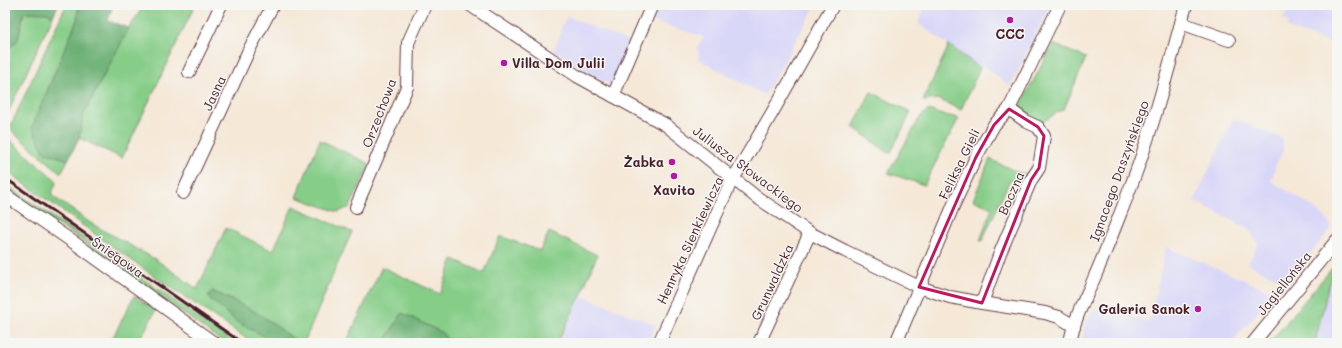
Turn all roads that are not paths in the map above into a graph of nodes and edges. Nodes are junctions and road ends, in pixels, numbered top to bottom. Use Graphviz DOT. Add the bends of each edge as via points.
graph roads {
  1 [pos="221,5"];
  2 [pos="273,5"];
  3 [pos="425,5"];
  4 [pos="470,5"];
  5 [pos="652,5"];
  6 [pos="833,5"];
  7 [pos="1060,5"];
  8 [pos="1186,5"];
  9 [pos="1181,24"];
  10 [pos="1229,40"];
  11 [pos="189,72"];
  12 [pos="612,96"];
  13 [pos="1009,109"];
  14 [pos="734,178"];
  15 [pos="182,193"];
  16 [pos="5,195"];
  17 [pos="356,207"];
  18 [pos="810,232"];
  19 [pos="1337,240"];
  20 [pos="919,287"];
  21 [pos="982,303"];
  22 [pos="1074,326"];
  23 [pos="214,343"];
  24 [pos="659,343"];
  25 [pos="759,343"];
  26 [pos="896,343"];
  27 [pos="1070,343"];
  28 [pos="1253,343"];
  1 -- 11 [label="street"];
  2 -- 15 [label="street, Jasna"];
  3 -- 17 [label="street, Orzechowa" via="408,43 407,87"];
  4 -- 12 [label="street, Juliusza Słowackiego" via="577,76"];
  5 -- 12 [label="street"];
  6 -- 14 [label="street, Henryka Sienkiewicza"];
  7 -- 13 [label="street, Feliksa Gieli"];
  8 -- 9 [label="street, Ignacego Daszyńskiego"];
  9 -- 10 [label="street"];
  9 -- 22 [label="street, Ignacego Daszyńskiego" via="1137,170"];
  12 -- 14 [label="street, Juliusza Słowackiego" via="666,125"];
  13 -- 20 [label="street, Feliksa Gieli" via="994,125 976,157"];
  13 -- 21 [label="street, Boczna" via="1038,127 1044,136 1039,168 1031,180 1000,253"];
  14 -- 18 [label="street, Juliusza Słowackiego" via="755,196"];
  14 -- 24 [label="street, Henryka Sienkiewicza"];
  16 -- 23 [label="street, Śniegowa"];
  18 -- 20 [label="street, Juliusza Słowackiego"];
  18 -- 25 [label="street, Grunwaldzka"];
  19 -- 28 [label="street, Jagiellońska"];
  20 -- 21 [label="street, Juliusza Słowackiego" via="950,297"];
  20 -- 26 [label="street, Feliksa Gieli"];
  21 -- 22 [label="street, Juliusza Słowackiego" via="1045,313 1059,317"];
  22 -- 27 [label="street, Ignacego Daszyńskiego"];
}
